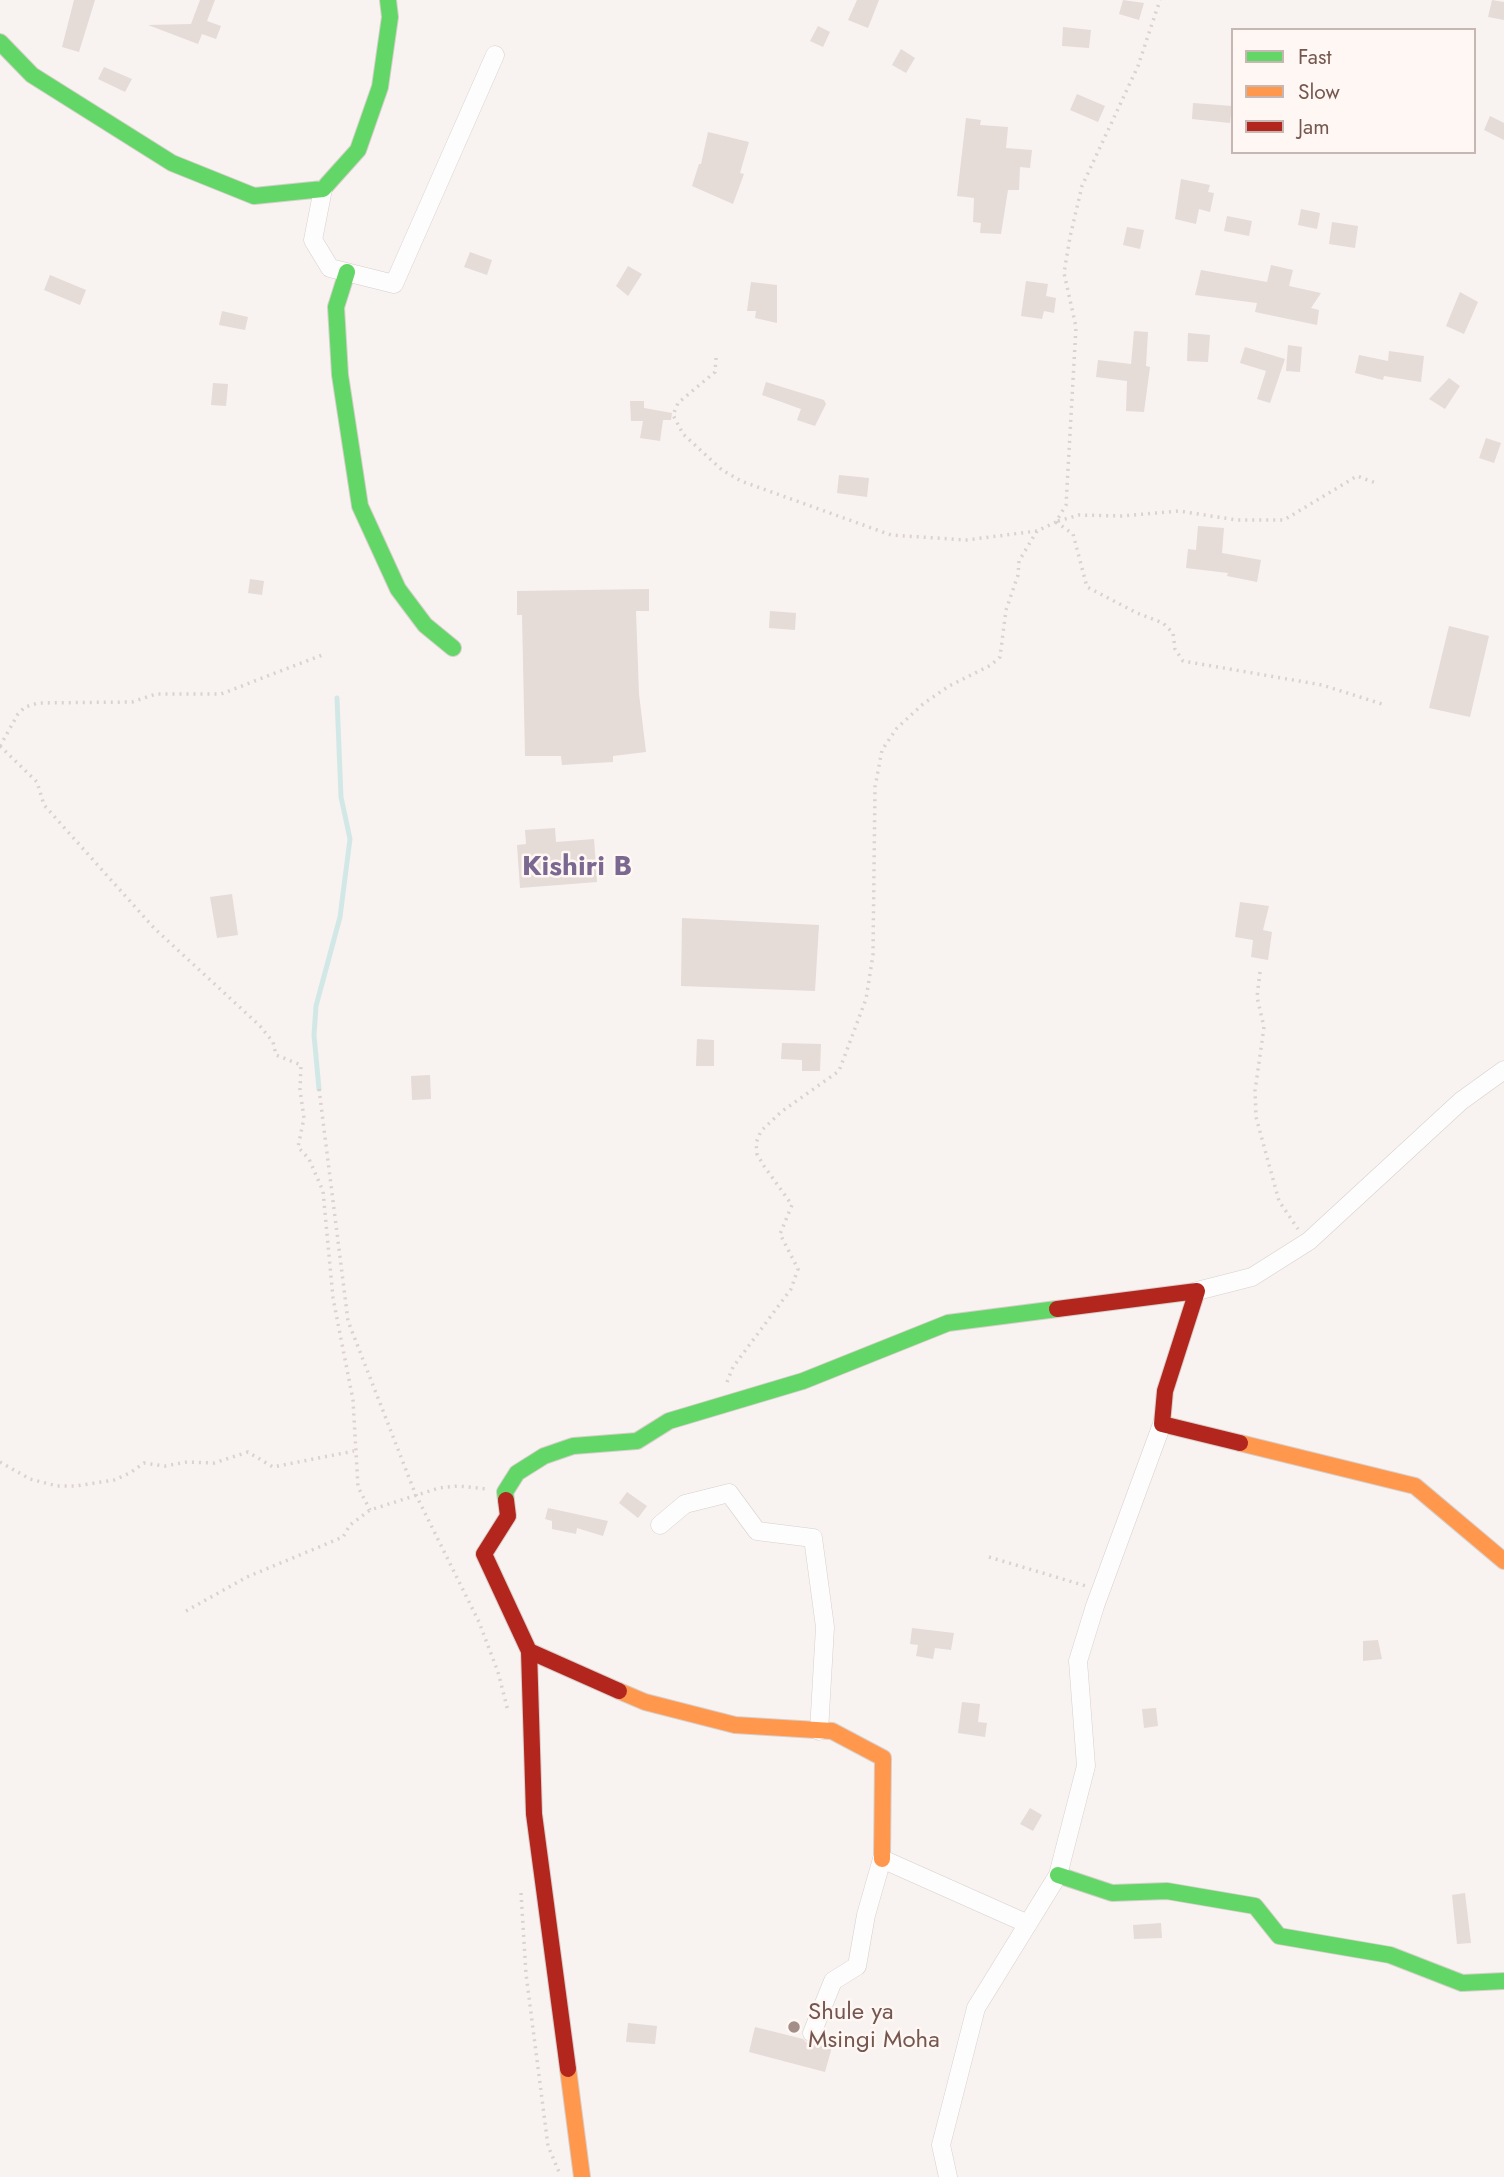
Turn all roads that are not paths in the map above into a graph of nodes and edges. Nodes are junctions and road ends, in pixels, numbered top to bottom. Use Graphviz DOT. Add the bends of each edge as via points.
graph roads {
  1 [pos="388,0"];
  2 [pos="0,42"];
  3 [pos="495,55"];
  4 [pos="323,189"];
  5 [pos="347,272"];
  6 [pos="453,648"];
  7 [pos="1504,1070"];
  8 [pos="1197,1291"];
  9 [pos="1162,1424"];
  10 [pos="660,1525"];
  11 [pos="1504,1561"];
  12 [pos="529,1651"];
  13 [pos="819,1731"];
  14 [pos="882,1859"];
  15 [pos="1058,1875"];
  16 [pos="1028,1924"];
  17 [pos="1504,1981"];
  18 [pos="812,2033"];
  19 [pos="582,2177"];
  20 [pos="948,2177"];
  1 -- 4 [label="street" via="390,17 380,87 367,125 358,150"];
  2 -- 4 [label="street" via="32,75 172,163 254,196"];
  3 -- 5 [label="street" via="394,284"];
  4 -- 5 [label="street" via="313,240 330,268"];
  5 -- 6 [label="street" via="336,307 340,375 360,506 398,589 425,625"];
  7 -- 8 [label="street" via="1461,1101 1309,1241 1252,1278"];
  8 -- 9 [label="street" via="1165,1391"];
  8 -- 12 [label="street" via="948,1323 803,1381 669,1421 637,1441 573,1447 544,1456 517,1473 505,1492 508,1516 484,1554"];
  9 -- 11 [label="street" via="1415,1486"];
  9 -- 15 [label="street" via="1078,1661 1086,1766"];
  10 -- 13 [label="street" via="685,1504 729,1493 757,1531 813,1538 825,1628"];
  12 -- 13 [label="street" via="645,1702 735,1725"];
  12 -- 19 [label="street" via="534,1814"];
  13 -- 14 [label="street" via="832,1731 883,1758"];
  14 -- 16 [label="street"];
  14 -- 18 [label="street" via="857,1966 833,1981"];
  15 -- 16 [label="street"];
  15 -- 17 [label="street" via="1112,1893 1167,1891 1255,1906 1279,1936 1390,1955 1462,1983"];
  16 -- 20 [label="street" via="976,2008 941,2145"];
}
